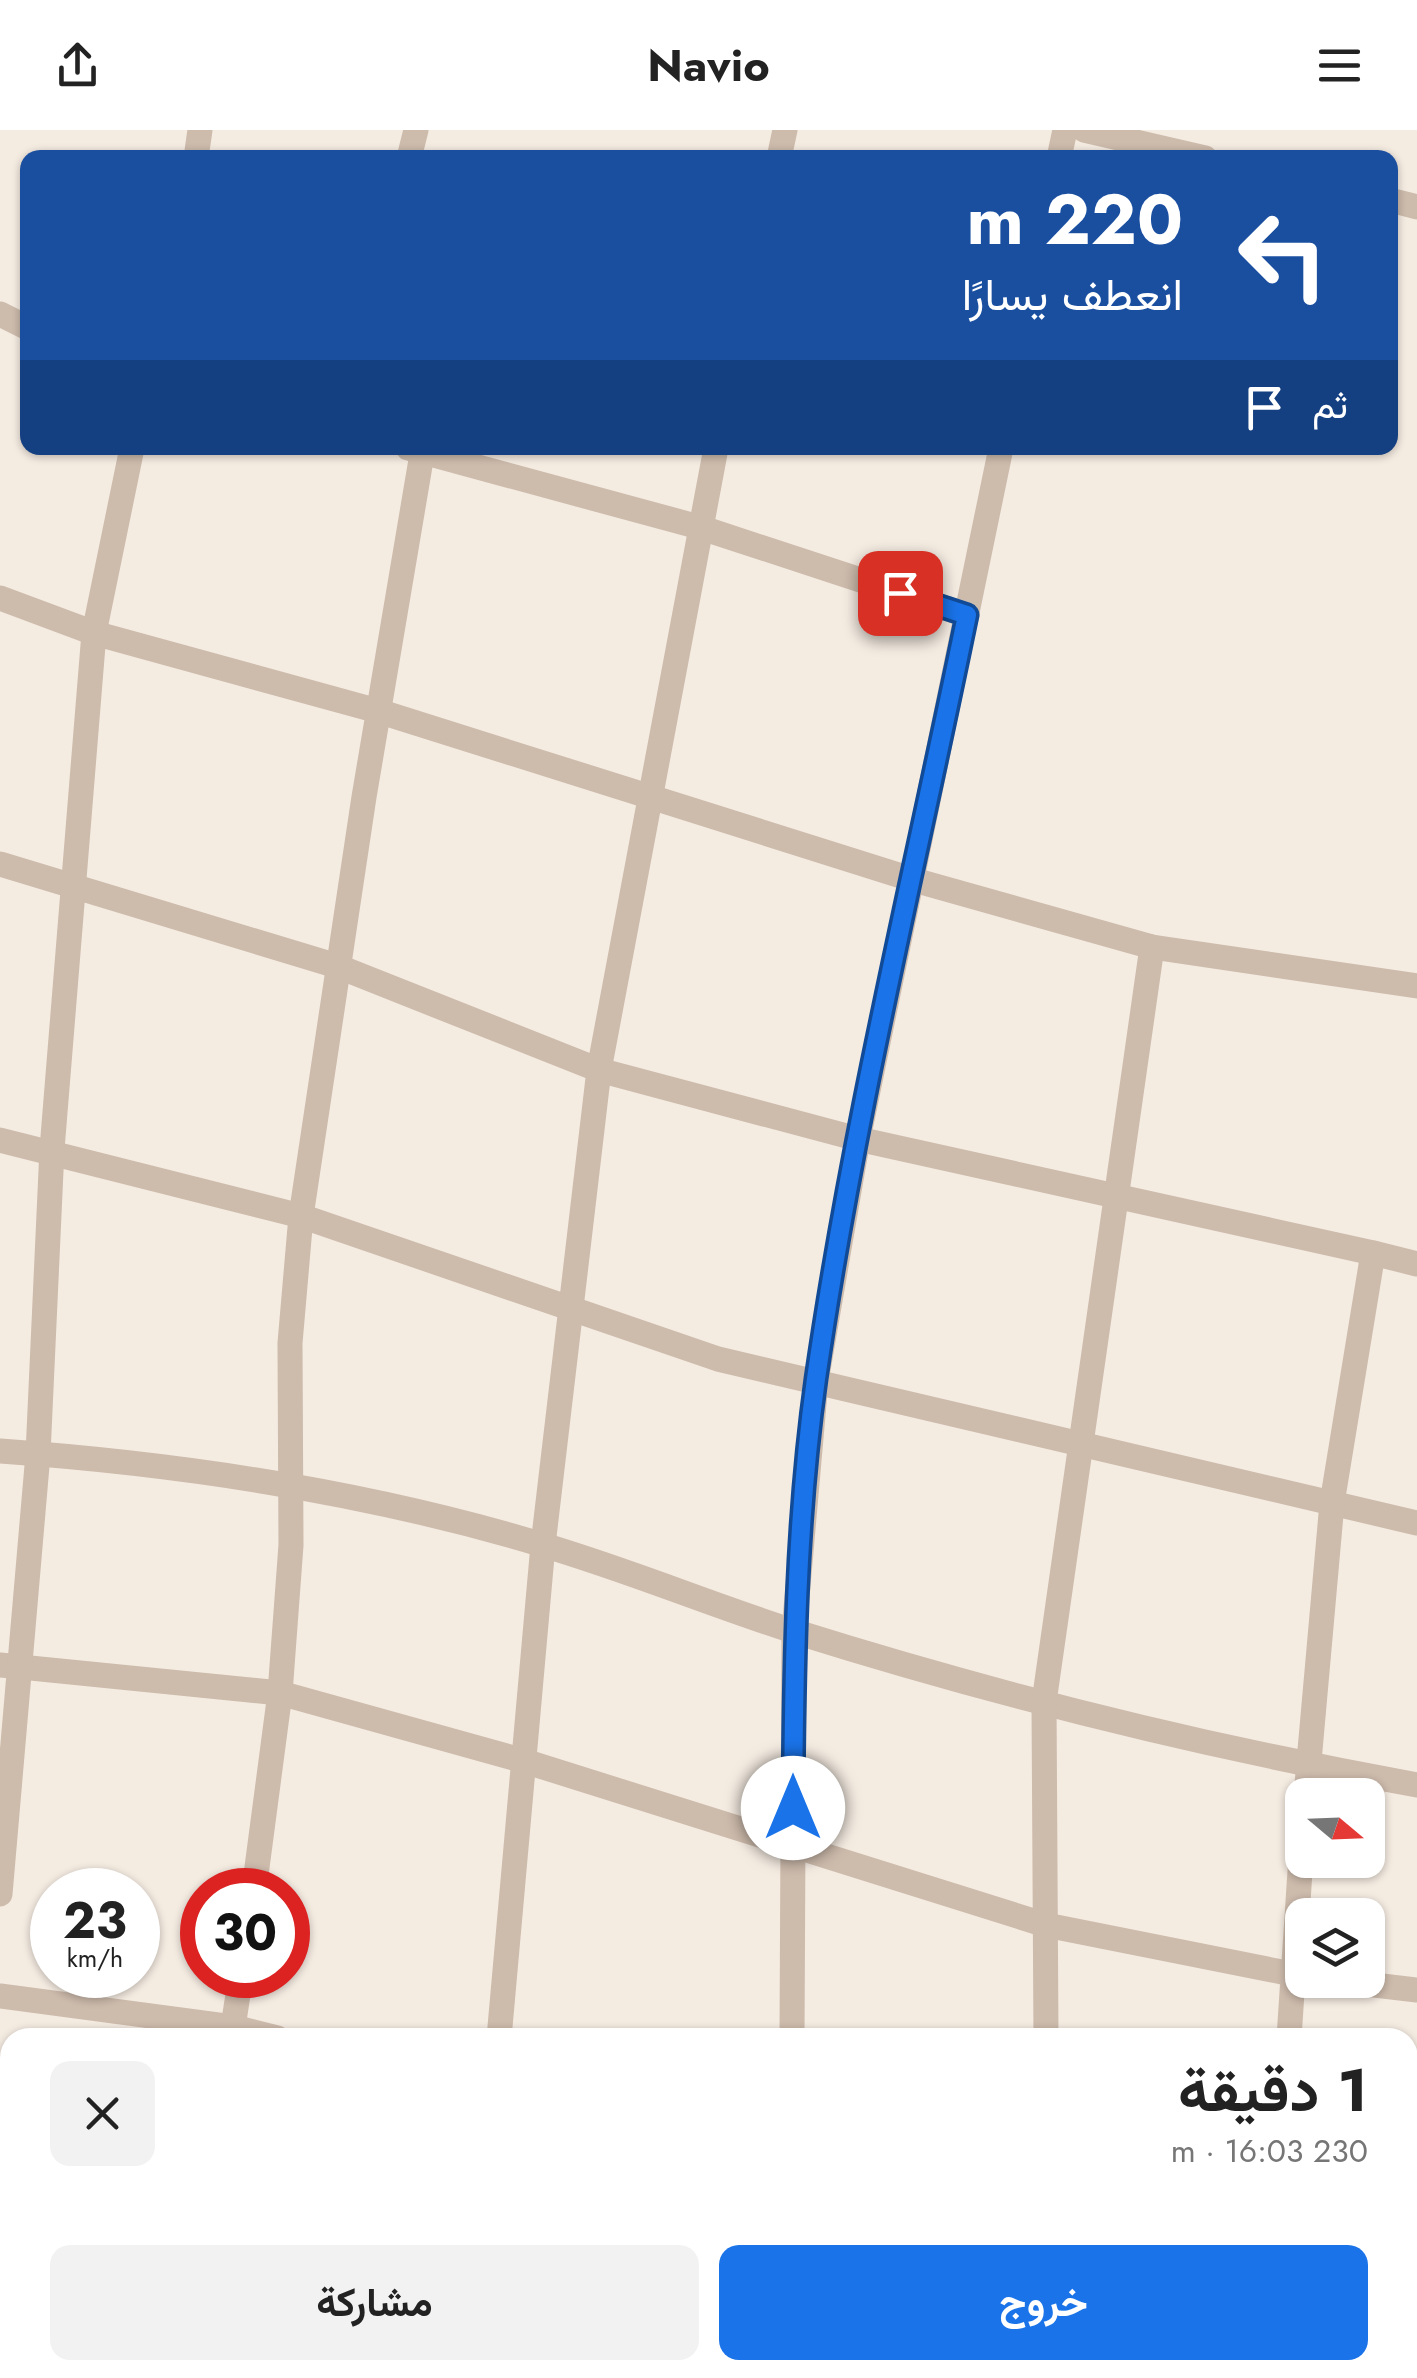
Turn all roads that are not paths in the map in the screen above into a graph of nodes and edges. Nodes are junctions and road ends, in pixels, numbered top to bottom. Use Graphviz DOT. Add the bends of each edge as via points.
graph roads {
  1 [pos="1084,130"];
  2 [pos="1170,150"];
  3 [pos="131,455"];
  4 [pos="417,455"];
  5 [pos="440,455"];
  6 [pos="714,455"];
  7 [pos="1000,455"];
  8 [pos="699,527"];
  9 [pos="0,598"];
  10 [pos="967,615"];
  11 [pos="94,633"];
  12 [pos="378,711"];
  13 [pos="653,799"];
  14 [pos="0,864"];
  15 [pos="914,880"];
  16 [pos="71,886"];
  17 [pos="1152,946"];
  18 [pos="338,966"];
  19 [pos="1417,986"];
  20 [pos="599,1070"];
  21 [pos="858,1139"];
  22 [pos="0,1140"];
  23 [pos="52,1149"];
  24 [pos="1114,1199"];
  25 [pos="301,1216"];
  26 [pos="1373,1253"];
  27 [pos="1417,1264"];
  28 [pos="572,1308"];
  29 [pos="816,1381"];
  30 [pos="1078,1443"];
  31 [pos="0,1452"];
  32 [pos="38,1454"];
  33 [pos="288,1485"];
  34 [pos="1332,1504"];
  35 [pos="1417,1523"];
  36 [pos="543,1544"];
  37 [pos="794,1631"];
  38 [pos="10,1666"];
  39 [pos="280,1693"];
  40 [pos="1044,1702"];
  41 [pos="524,1761"];
  42 [pos="1309,1766"];
  43 [pos="1308,1778"];
  44 [pos="1417,1785"];
  45 [pos="793,1844"];
  46 [pos="257,1868"];
  47 [pos="0,1894"];
  48 [pos="1046,1925"];
  49 [pos="1285,1974"];
  50 [pos="1385,1986"];
  51 [pos="1417,1990"];
  52 [pos="0,1996"];
  53 [pos="237,1998"];
  54 [pos="1295,1998"];
  55 [pos="233,2027"];
  56 [pos="237,2028"];
  57 [pos="500,2028"];
  58 [pos="792,2028"];
  59 [pos="1046,2028"];
  60 [pos="1291,2028"];
  1 -- 2 [label="street"];
  3 -- 11 [label="street"];
  4 -- 12 [label="street"];
  5 -- 8 [label="street"];
  6 -- 8 [label="street"];
  7 -- 10 [label="street"];
  8 -- 10 [label="street"];
  8 -- 13 [label="street"];
  9 -- 11 [label="street"];
  10 -- 15 [label="street"];
  11 -- 12 [label="street"];
  11 -- 16 [label="street"];
  12 -- 13 [label="street"];
  12 -- 18 [label="street"];
  13 -- 15 [label="street"];
  13 -- 20 [label="street"];
  14 -- 16 [label="street"];
  15 -- 17 [label="street"];
  15 -- 21 [label="street"];
  16 -- 18 [label="street"];
  16 -- 23 [label="street"];
  17 -- 19 [label="street"];
  17 -- 24 [label="street"];
  18 -- 20 [label="street"];
  18 -- 25 [label="street"];
  20 -- 21 [label="street"];
  20 -- 28 [label="street"];
  21 -- 24 [label="street"];
  21 -- 29 [label="street"];
  22 -- 23 [label="street"];
  23 -- 25 [label="street"];
  23 -- 32 [label="street"];
  24 -- 26 [label="street"];
  24 -- 30 [label="street"];
  25 -- 28 [label="street"];
  25 -- 33 [label="street"];
  26 -- 27 [label="street"];
  26 -- 34 [label="street"];
  28 -- 29 [label="street" via="718,1360"];
  28 -- 36 [label="street"];
  29 -- 30 [label="street"];
  29 -- 37 [label="street"];
  30 -- 34 [label="street"];
  30 -- 40 [label="street"];
  31 -- 32 [label="street"];
  32 -- 33 [label="street"];
  32 -- 38 [label="street"];
  33 -- 36 [label="street"];
  33 -- 39 [label="street" via="291,1545"];
  34 -- 35 [label="street"];
  34 -- 42 [label="street"];
  36 -- 37 [label="street"];
  36 -- 41 [label="street"];
  37 -- 40 [label="street"];
  37 -- 45 [label="street"];
  38 -- 39 [label="street"];
  38 -- 47 [label="street"];
  39 -- 41 [label="street"];
  39 -- 46 [label="street"];
  40 -- 42 [label="street"];
  40 -- 48 [label="street"];
  41 -- 45 [label="street"];
  41 -- 57 [label="street"];
  42 -- 43 [label="street"];
  42 -- 44 [label="street"];
  45 -- 48 [label="street"];
  45 -- 58 [label="street"];
  48 -- 49 [label="street"];
  48 -- 59 [label="street"];
  50 -- 51 [label="street"];
  52 -- 55 [label="street"];
  53 -- 55 [label="street"];
  54 -- 60 [label="street"];
  55 -- 56 [label="street"];
}
